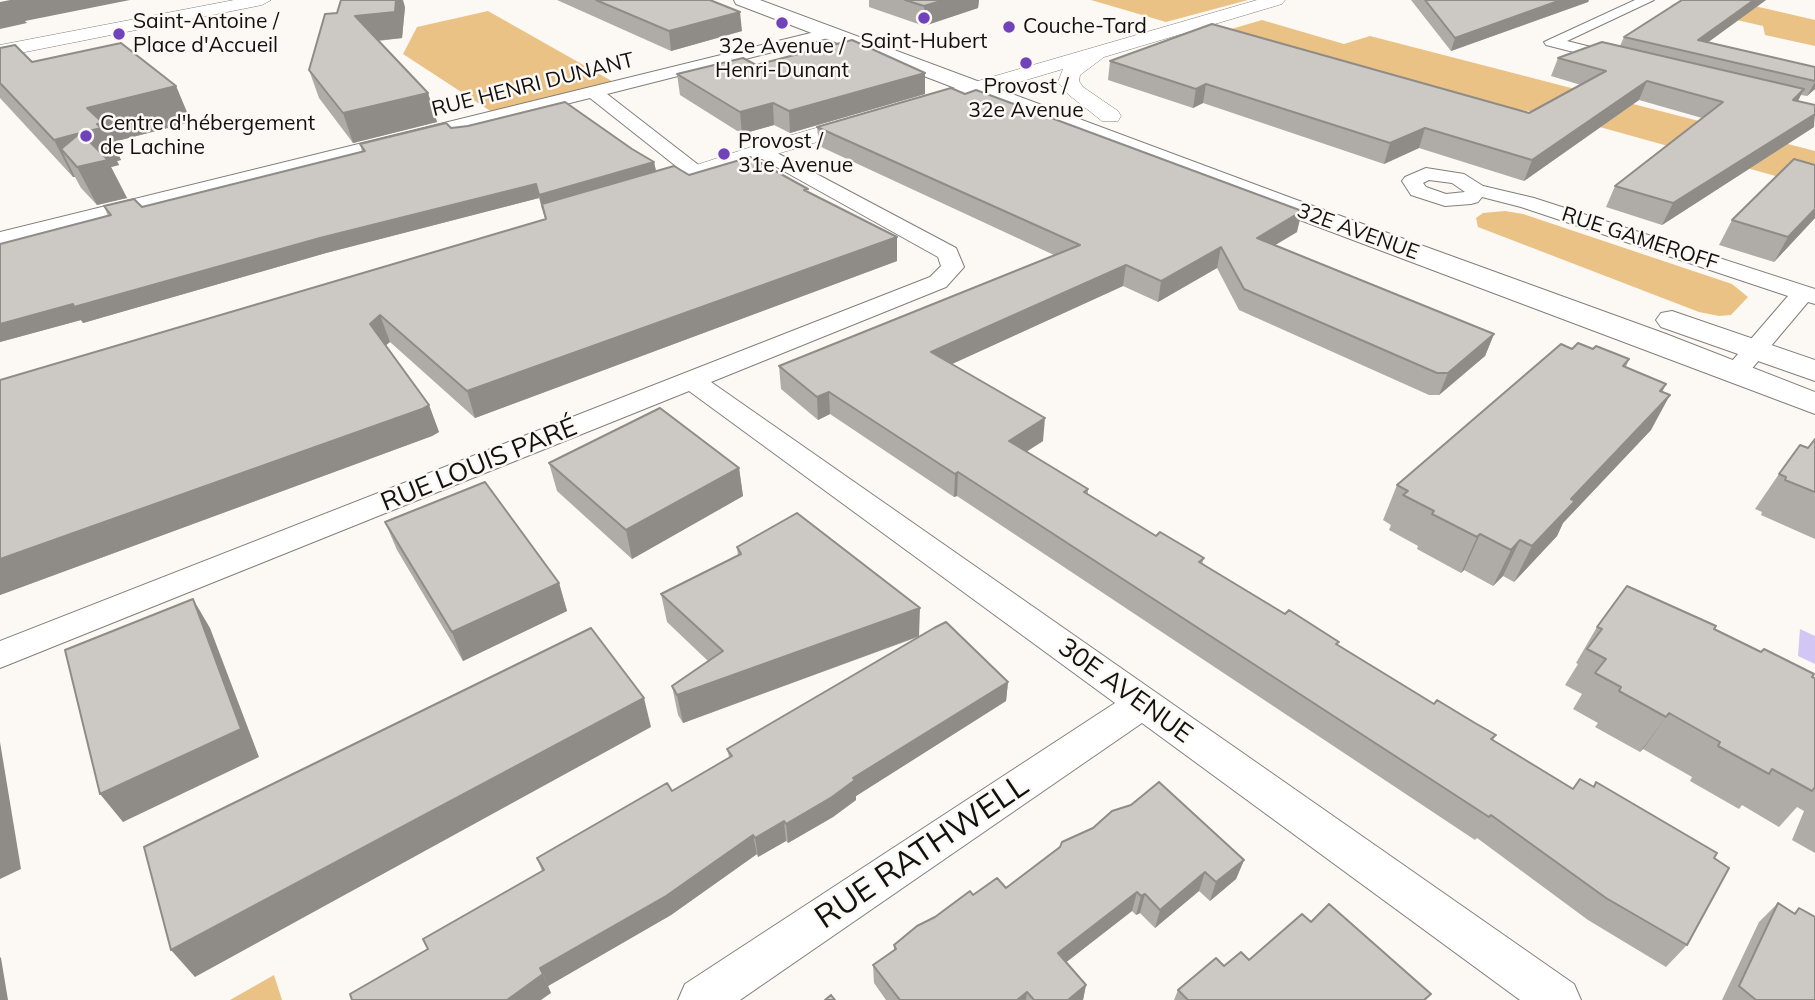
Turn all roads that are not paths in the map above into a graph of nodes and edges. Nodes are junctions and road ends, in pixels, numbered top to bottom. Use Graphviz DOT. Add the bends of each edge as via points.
graph roads {
  1 [pos="262,0"];
  2 [pos="743,0"];
  3 [pos="790,0"];
  4 [pos="1276,0"];
  5 [pos="1647,0"];
  6 [pos="831,33"];
  7 [pos="0,51"];
  8 [pos="1098,53"];
  9 [pos="1644,64"];
  10 [pos="1009,79"];
  11 [pos="975,88"];
  12 [pos="595,93"];
  13 [pos="1110,116"];
  14 [pos="762,151"];
  15 [pos="1238,162"];
  16 [pos="698,174"];
  17 [pos="1289,181"];
  18 [pos="645,189"];
  19 [pos="1476,190"];
  20 [pos="0,239"];
  21 [pos="1809,295"];
  22 [pos="1745,361"];
  23 [pos="1815,371"];
  24 [pos="692,381"];
  25 [pos="1815,404"];
  26 [pos="0,655"];
  27 [pos="1143,704"];
  28 [pos="701,1000"];
  29 [pos="1558,1000"];
  1 -- 7 [label="street"];
  2 -- 6 [label="main road, 32E AVENUE"];
  3 -- 10 [label="main road"];
  4 -- 8 [label="street"];
  5 -- 9 [label="street" via="1552,42"];
  6 -- 11 [label="main road, 32E AVENUE"];
  6 -- 12 [label="street, RUE HENRI DUNANT"];
  8 -- 10 [label="street"];
  8 -- 13 [label="street" via="1071,72 1068,82"];
  10 -- 11 [label="street"];
  10 -- 13 [label="main road"];
  11 -- 14 [label="street"];
  11 -- 22 [label="main road, 32E AVENUE"];
  12 -- 16 [label="street"];
  12 -- 20 [label="street, RUE HENRI DUNANT"];
  13 -- 15 [label="main road"];
  14 -- 16 [label="street"];
  14 -- 24 [label="street, RUE LOUIS PARÉ" via="948,253 953,267 938,282"];
  16 -- 18 [label="street"];
  17 -- 22 [label="main road, 32E AVENUE"];
  19 -- 21 [label="street, RUE GAMEROFF" via="1527,202"];
  21 -- 22 [label="street, RUE GAMEROFF"];
  22 -- 23 [label="main road, 32E AVENUE"];
  22 -- 25 [label="main road, 32E AVENUE"];
  24 -- 26 [label="street, RUE LOUIS PARÉ"];
  24 -- 27 [label="street, 30E AVENUE"];
  27 -- 28 [label="street, RUE RATHWELL"];
  27 -- 29 [label="street, 30E AVENUE"];
}
